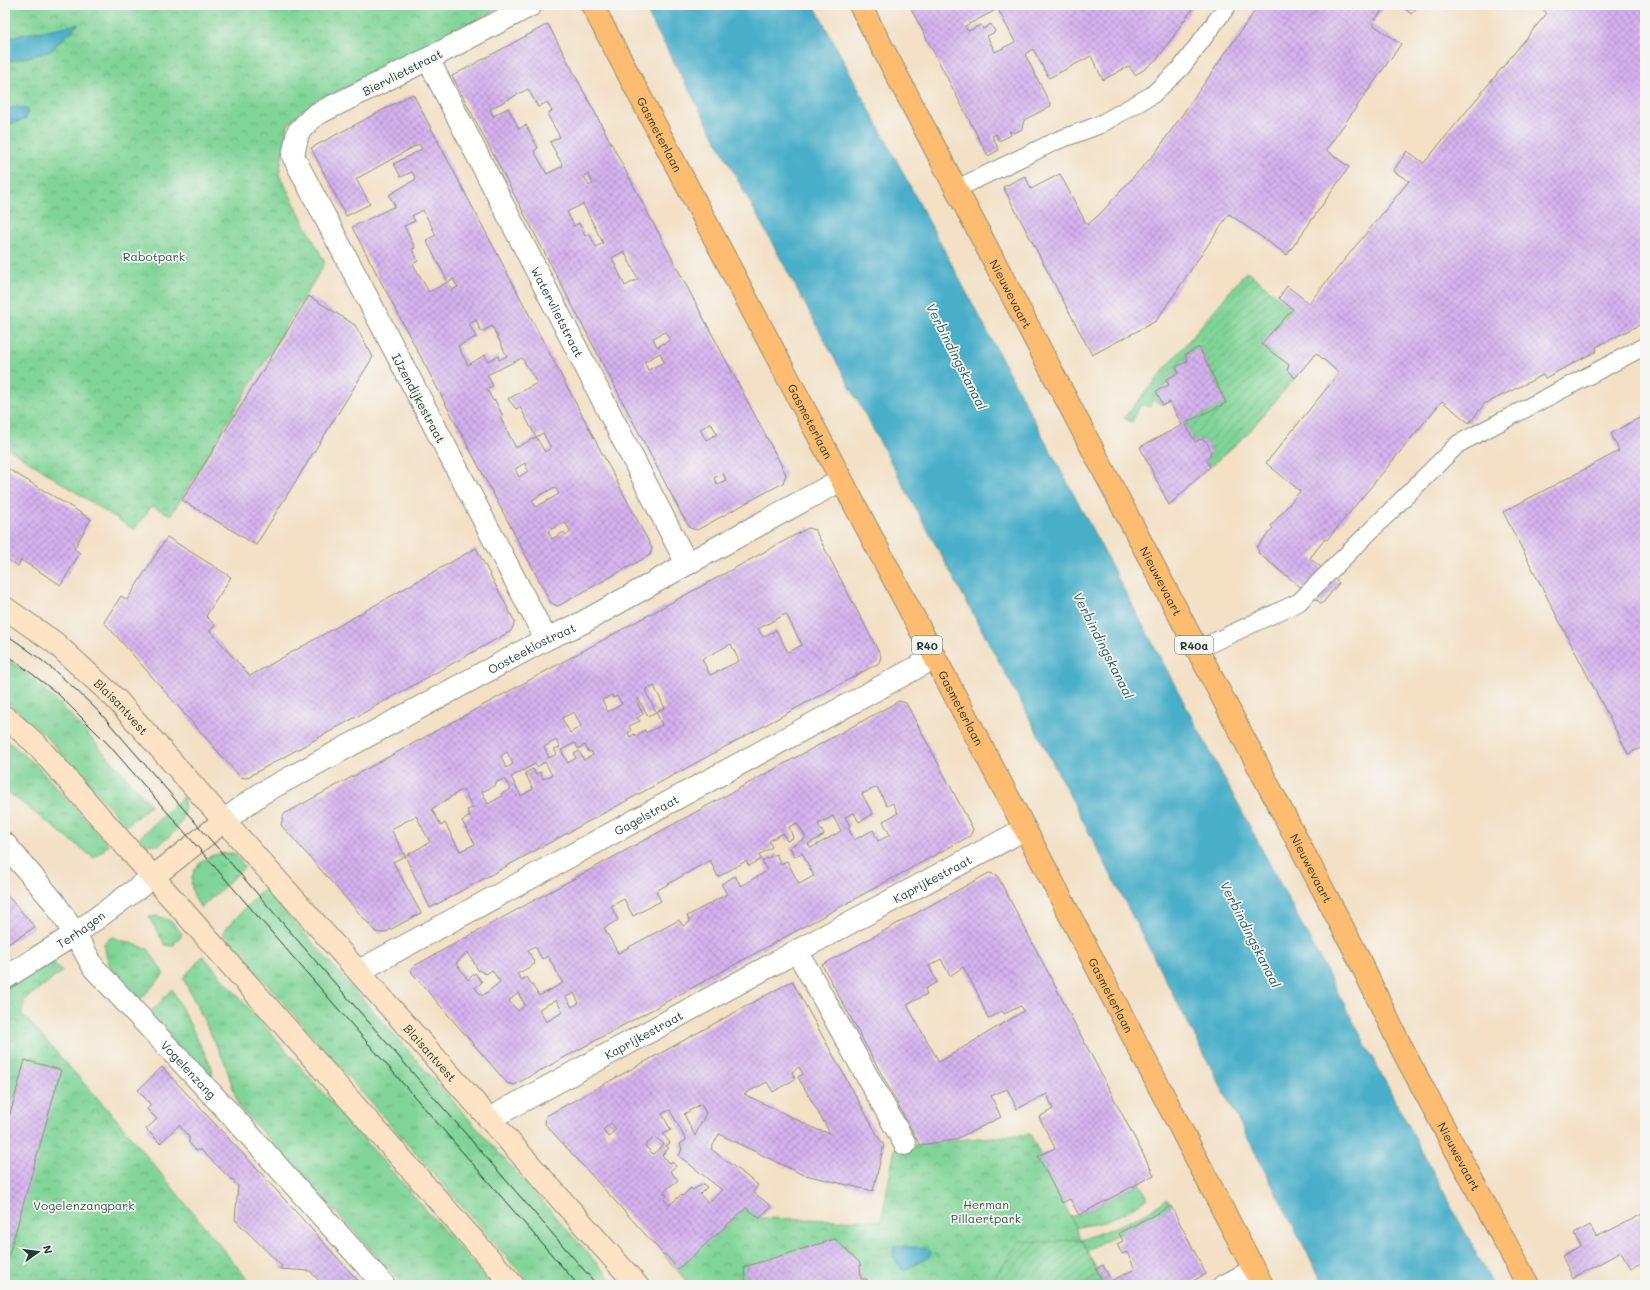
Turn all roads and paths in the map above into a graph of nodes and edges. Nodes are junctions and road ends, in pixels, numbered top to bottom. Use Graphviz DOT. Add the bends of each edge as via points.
graph roads {
  1 [pos="531,5"];
  2 [pos="592,5"];
  3 [pos="860,5"];
  4 [pos="1228,5"];
  5 [pos="428,59"];
  6 [pos="293,156"];
  7 [pos="956,189"];
  8 [pos="1645,346"];
  9 [pos="841,480"];
  10 [pos="687,564"];
  11 [pos="5,608"];
  12 [pos="546,639"];
  13 [pos="1197,650"];
  14 [pos="934,658"];
  15 [pos="5,717"];
  16 [pos="224,820"];
  17 [pos="1025,830"];
  18 [pos="5,844"];
  19 [pos="153,877"];
  20 [pos="75,934"];
  21 [pos="797,951"];
  22 [pos="359,971"];
  23 [pos="5,978"];
  24 [pos="489,1119"];
  25 [pos="906,1144"];
  26 [pos="1257,1276"];
  27 [pos="384,1285"];
  28 [pos="513,1285"];
  29 [pos="637,1285"];
  30 [pos="1221,1285"];
  31 [pos="1528,1285"];
  1 -- 5 [label="street, Biervlietstraat"];
  2 -- 9 [label="main road, Gasmeterlaan / R40"];
  3 -- 7 [label="main road, Nieuwevaart / R40a"];
  4 -- 7 [label="lane" via="1181,68 1152,95 1100,125 1056,141"];
  5 -- 6 [label="street, Biervlietstraat" via="315,115 298,132"];
  5 -- 10 [label="street, Watervlietstraat"];
  6 -- 12 [label="street, IJzendijkestraat"];
  7 -- 13 [label="main road, Nieuwevaart / R40a"];
  8 -- 13 [label="lane" via="1458,444 1299,602"];
  9 -- 10 [label="street, Oosteeklostraat"];
  9 -- 14 [label="main road, Gasmeterlaan / R40"];
  10 -- 12 [label="street, Oosteeklostraat" via="580,624"];
  11 -- 16 [label="main road, Blaisantvest" via="54,642 116,699"];
  12 -- 16 [label="street, Oosteeklostraat" via="262,793"];
  13 -- 31 [label="main road, Nieuwevaart / R40a" via="1354,949 1403,1051"];
  14 -- 17 [label="main road, Gasmeterlaan / R40"];
  14 -- 22 [label="street, Gagelstraat"];
  15 -- 19 [label="main road" via="35,743"];
  16 -- 19 [label="main road"];
  16 -- 22 [label="main road, Blaisantvest"];
  17 -- 21 [label="street, Kaprijkestraat"];
  17 -- 26 [label="main road, Gasmeterlaan / R40"];
  18 -- 20 [label="street, Vogelenzang" via="54,902"];
  19 -- 20 [label="street, Terhagen"];
  19 -- 28 [label="main road"];
  20 -- 23 [label="street, Terhagen"];
  20 -- 27 [label="street, Vogelenzang" via="94,968 236,1120"];
  21 -- 24 [label="street, Kaprijkestraat"];
  21 -- 25 [label="street"];
  22 -- 24 [label="main road, Blaisantvest"];
  24 -- 29 [label="main road, Blaisantvest"];
  26 -- 30 [label="lane"];
}
